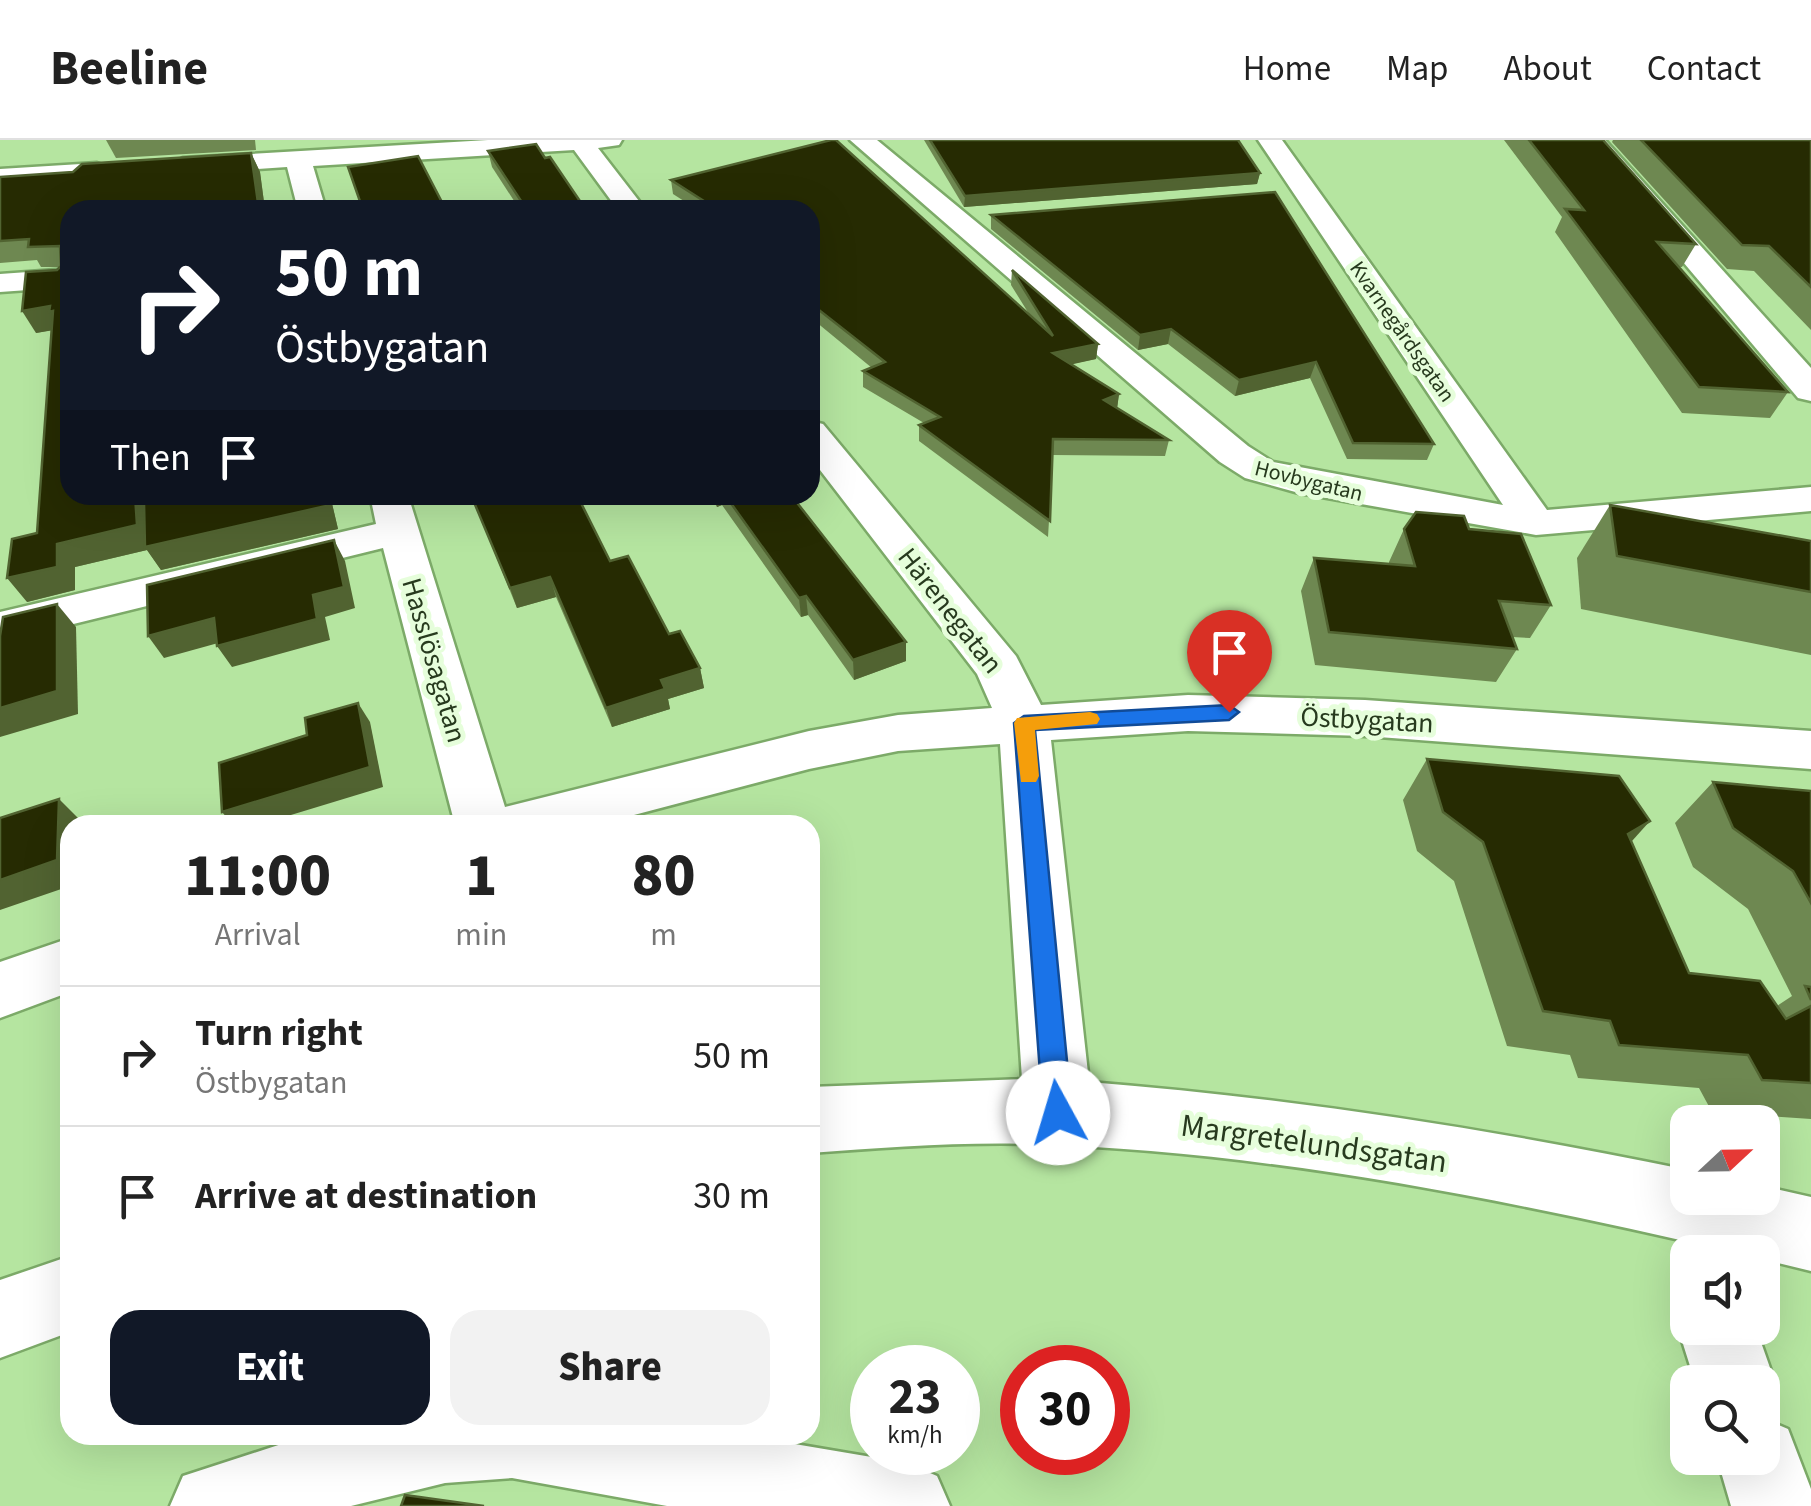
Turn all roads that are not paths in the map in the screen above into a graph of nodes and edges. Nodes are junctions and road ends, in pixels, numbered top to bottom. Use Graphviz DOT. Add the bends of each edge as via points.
graph roads {
  1 [pos="610,140"];
  2 [pos="862,140"];
  3 [pos="1270,140"];
  4 [pos="1592,140"];
  5 [pos="578,141"];
  6 [pos="298,159"];
  7 [pos="164,167"];
  8 [pos="126,169"];
  9 [pos="0,177"];
  10 [pos="1307,192"];
  11 [pos="1268,194"];
  12 [pos="309,200"];
  13 [pos="624,200"];
  14 [pos="996,217"];
  15 [pos="956,220"];
  16 [pos="60,279"];
  17 [pos="0,283"];
  18 [pos="1811,390"];
  19 [pos="820,444"];
  20 [pos="1811,499"];
  21 [pos="394,513"];
  22 [pos="1536,524"];
  23 [pos="0,627"];
  24 [pos="1024,723"];
  25 [pos="1811,750"];
  26 [pos="480,815"];
  27 [pos="553,815"];
  28 [pos="60,969"];
  29 [pos="0,990"];
  30 [pos="1058,1113"];
  31 [pos="820,1119"];
  32 [pos="1685,1228"];
  33 [pos="1811,1234"];
  34 [pos="60,1298"];
  35 [pos="0,1319"];
  36 [pos="432,1445"];
  37 [pos="558,1445"];
  38 [pos="1764,1475"];
  39 [pos="213,1506"];
  40 [pos="908,1506"];
  41 [pos="1774,1506"];
  1 -- 5 [label="street"];
  2 -- 15 [label="street, Hovbygatan"];
  3 -- 10 [label="street, Kvarnegårdsgatan"];
  4 -- 18 [label="street"];
  5 -- 6 [label="street"];
  5 -- 13 [label="street"];
  6 -- 7 [label="street"];
  6 -- 12 [label="street"];
  8 -- 9 [label="street"];
  10 -- 11 [label="street"];
  10 -- 22 [label="street, Kvarnegårdsgatan"];
  14 -- 15 [label="street"];
  15 -- 22 [label="street, Hovbygatan" via="1258,470"];
  16 -- 17 [label="street"];
  19 -- 24 [label="street, Härenegatan" via="999,668"];
  20 -- 22 [label="street, Hovbygatan"];
  21 -- 23 [label="street"];
  21 -- 26 [label="street, Hasslösagatan"];
  24 -- 25 [label="street, Östbygatan" via="1229,712"];
  24 -- 27 [label="street, Östbygatan" via="809,750"];
  24 -- 30 [label="street, Härenegatan"];
  28 -- 29 [label="street"];
  30 -- 31 [label="street, Margretelundsgatan"];
  30 -- 32 [label="street, Margretelundsgatan" via="1272,1132"];
  32 -- 33 [label="street, Margretelundsgatan"];
  34 -- 35 [label="street"];
  36 -- 39 [label="street"];
  37 -- 40 [label="street"];
  38 -- 41 [label="street"];
}
